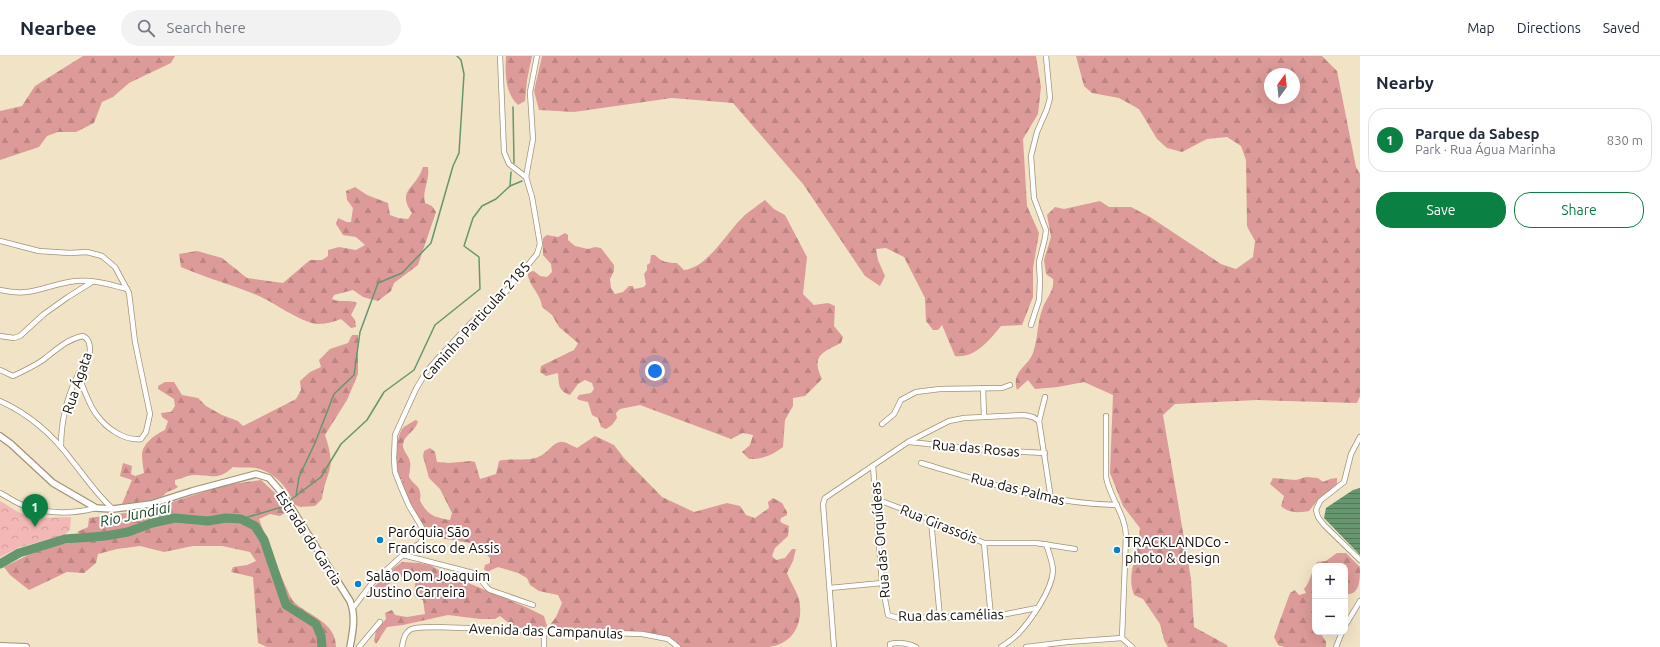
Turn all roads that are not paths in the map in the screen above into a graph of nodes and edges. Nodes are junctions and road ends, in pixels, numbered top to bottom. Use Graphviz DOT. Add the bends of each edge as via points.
graph roads {
  1 [pos="500,56"];
  2 [pos="537,56"];
  3 [pos="1046,56"];
  4 [pos="526,177"];
  5 [pos="0,241"];
  6 [pos="93,281"];
  7 [pos="127,289"];
  8 [pos="0,290"];
  9 [pos="1031,325"];
  10 [pos="0,336"];
  11 [pos="0,370"];
  12 [pos="78,374"];
  13 [pos="1010,385"];
  14 [pos="983,388"];
  15 [pos="1045,397"];
  16 [pos="0,401"];
  17 [pos="1106,416"];
  18 [pos="984,417"];
  19 [pos="1039,421"];
  20 [pos="882,424"];
  21 [pos="0,436"];
  22 [pos="1360,437"];
  23 [pos="908,442"];
  24 [pos="61,447"];
  25 [pos="1045,453"];
  26 [pos="921,463"];
  27 [pos="873,466"];
  28 [pos="0,493"];
  29 [pos="876,499"];
  30 [pos="1051,499"];
  31 [pos="1117,505"];
  32 [pos="96,508"];
  33 [pos="112,509"];
  34 [pos="931,520"];
  35 [pos="984,543"];
  36 [pos="1046,544"];
  37 [pos="1075,549"];
  38 [pos="403,554"];
  39 [pos="1360,560"];
  40 [pos="882,583"];
  41 [pos="830,588"];
  42 [pos="1360,601"];
  43 [pos="533,605"];
  44 [pos="353,608"];
  45 [pos="1037,608"];
  46 [pos="888,615"];
  47 [pos="990,617"];
  48 [pos="940,618"];
  49 [pos="1348,621"];
  50 [pos="380,622"];
  51 [pos="544,632"];
  52 [pos="1341,635"];
  53 [pos="1122,638"];
  54 [pos="890,645"];
  55 [pos="0,646"];
  56 [pos="26,647"];
  57 [pos="350,647"];
  58 [pos="359,647"];
  59 [pos="402,647"];
  60 [pos="544,647"];
  61 [pos="678,647"];
  62 [pos="834,647"];
  63 [pos="916,647"];
  64 [pos="1000,647"];
  65 [pos="1026,647"];
  66 [pos="1132,647"];
  67 [pos="1336,647"];
  1 -- 4 [label="street" via="504,152 509,164"];
  2 -- 4 [label="street, Caminho Particular 2185" via="530,92 533,139"];
  3 -- 9 [label="street" via="1050,98 1036,132 1031,156 1034,198 1046,230 1046,238 1039,262 1039,300"];
  4 -- 38 [label="street, Caminho Particular 2185" via="540,244 537,254 503,295 471,323 426,372 395,435 395,472 409,506 424,531 420,544"];
  5 -- 7 [label="street" via="40,251 87,252 102,256 115,267"];
  6 -- 7 [label="street"];
  6 -- 8 [label="street" via="70,281 26,293"];
  6 -- 10 [label="street" via="44,314 20,336"];
  7 -- 12 [label="street" via="136,350 150,414 146,432 141,439 134,440 123,436 105,424 96,414"];
  11 -- 12 [label="street, Rua Ágata" via="13,376 25,371 72,338 83,336 90,344 90,353"];
  12 -- 24 [label="street, Rua Ágata" via="65,412"];
  13 -- 14 [label="street" via="1002,388"];
  14 -- 18 [label="street"];
  14 -- 20 [label="street" via="916,392 901,400 894,414"];
  15 -- 19 [label="street"];
  16 -- 24 [label="street" via="17,409 47,432"];
  17 -- 31 [label="street" via="1106,477"];
  18 -- 19 [label="street" via="1024,416"];
  18 -- 23 [label="street" via="948,421"];
  19 -- 25 [label="street"];
  21 -- 32 [label="street, Estrada do Garcia" via="53,484"];
  22 -- 39 [label="street" via="1351,454 1344,482 1320,501 1316,510 1324,525"];
  23 -- 25 [label="street, Rua das Rosas"];
  23 -- 27 [label="street"];
  24 -- 33 [label="street" via="100,498"];
  25 -- 30 [label="street"];
  26 -- 30 [label="street, Rua das Palmas" via="1018,492"];
  27 -- 29 [label="street, Rua das Orquídeas"];
  27 -- 41 [label="street" via="829,494 823,501"];
  28 -- 32 [label="street" via="24,506 42,511 80,512"];
  29 -- 34 [label="street, Rua Girassóis"];
  29 -- 40 [label="street, Rua das Orquídeas"];
  30 -- 31 [label="street, Rua das Palmas"];
  31 -- 53 [label="street" via="1126,535"];
  32 -- 33 [label="street, Estrada do Garcia"];
  33 -- 44 [label="street, Estrada do Garcia" via="151,504 256,474 269,478 282,493"];
  34 -- 35 [label="street, Rua Girassóis"];
  34 -- 48 [label="street"];
  35 -- 36 [label="street, Rua Girassóis"];
  35 -- 47 [label="street"];
  36 -- 37 [label="street, Rua Girassóis"];
  36 -- 45 [label="street" via="1053,572 1048,589"];
  38 -- 43 [label="street" via="476,574 490,590"];
  38 -- 44 [label="street" via="372,583"];
  40 -- 41 [label="street"];
  40 -- 46 [label="street, Rua das Orquídeas"];
  41 -- 62 [label="street"];
  42 -- 49 [label="street"];
  44 -- 57 [label="street" via="354,625"];
  45 -- 47 [label="street, Rua das camélias"];
  45 -- 64 [label="street" via="1019,633"];
  46 -- 48 [label="street, Rua das camélias" via="898,618"];
  47 -- 48 [label="street, Rua das camélias"];
  50 -- 58 [label="street"];
  51 -- 59 [label="street, Avenida das Campanulas" via="412,628 406,632"];
  51 -- 60 [label="street"];
  51 -- 61 [label="street, Avenida das Campanulas" via="642,634 668,640"];
  52 -- 67 [label="street"];
  53 -- 65 [label="street"];
  53 -- 66 [label="street"];
  54 -- 63 [label="street" via="902,642"];
  55 -- 56 [label="main road"];
}
